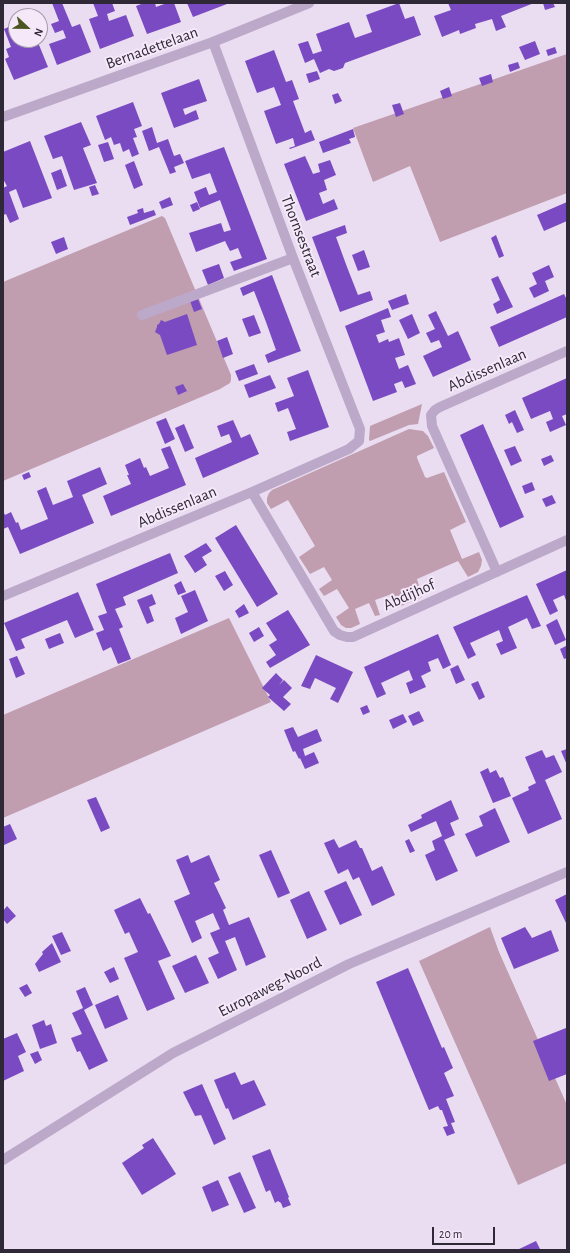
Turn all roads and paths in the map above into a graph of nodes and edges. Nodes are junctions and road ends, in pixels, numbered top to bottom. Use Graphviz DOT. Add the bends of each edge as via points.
graph roads {
  1 [pos="309,3"];
  2 [pos="213,42"];
  3 [pos="3,117"];
  4 [pos="293,258"];
  5 [pos="142,315"];
  6 [pos="567,351"];
  7 [pos="359,441"];
  8 [pos="252,492"];
  9 [pos="567,540"];
  10 [pos="497,572"];
  11 [pos="3,596"];
  12 [pos="567,872"];
  13 [pos="3,1160"];
  1 -- 2 [label="street, Bernadettelaan"];
  2 -- 3 [label="street, Bernadettelaan"];
  2 -- 4 [label="street, Thornsestraat"];
  4 -- 5 [label="street"];
  4 -- 7 [label="street, Thornsestraat" via="360,429"];
  6 -- 10 [label="street, Abdissenlaan" via="434,410 431,415 432,426"];
  7 -- 8 [label="street, Abdissenlaan" via="349,449"];
  8 -- 10 [label="street, Abdijhof" via="334,630 340,635 353,637"];
  8 -- 11 [label="street, Abdissenlaan"];
  9 -- 10 [label="street, Abdijhof"];
  12 -- 13 [label="street, Europaweg-Noord" via="349,964 180,1049"];
}
